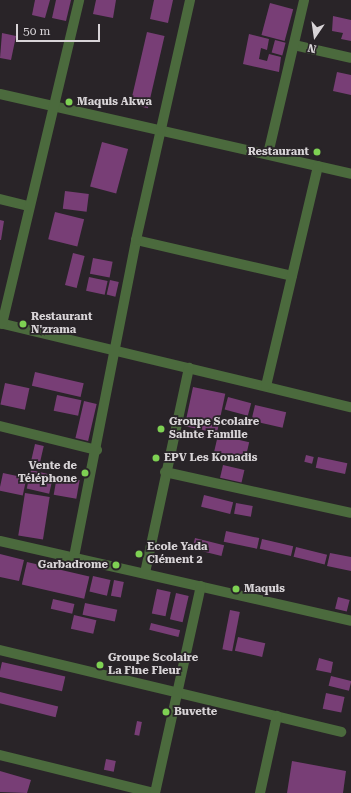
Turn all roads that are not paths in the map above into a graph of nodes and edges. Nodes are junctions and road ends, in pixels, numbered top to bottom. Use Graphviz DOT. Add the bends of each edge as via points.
graph roads {
  1 [pos="79,0"];
  2 [pos="190,0"];
  3 [pos="304,0"];
  4 [pos="294,45"];
  5 [pos="351,58"];
  6 [pos="0,94"];
  7 [pos="52,106"];
  8 [pos="160,130"];
  9 [pos="268,154"];
  10 [pos="318,166"];
  11 [pos="351,174"];
  12 [pos="0,199"];
  13 [pos="29,206"];
  14 [pos="136,240"];
  15 [pos="292,276"];
  16 [pos="1,324"];
  17 [pos="115,350"];
  18 [pos="189,368"];
  19 [pos="266,386"];
  20 [pos="351,407"];
  21 [pos="0,426"];
  22 [pos="97,450"];
  23 [pos="164,472"];
  24 [pos="351,513"];
  25 [pos="0,541"];
  26 [pos="74,557"];
  27 [pos="145,573"];
  28 [pos="201,586"];
  29 [pos="351,621"];
  30 [pos="0,650"];
  31 [pos="176,690"];
  32 [pos="277,716"];
  33 [pos="341,732"];
  34 [pos="0,755"];
  35 [pos="154,793"];
  36 [pos="260,793"];
  1 -- 7 [label="street"];
  2 -- 8 [label="street"];
  3 -- 4 [label="street"];
  4 -- 5 [label="street"];
  4 -- 9 [label="street"];
  6 -- 7 [label="street"];
  7 -- 8 [label="street"];
  7 -- 13 [label="street"];
  8 -- 9 [label="street"];
  8 -- 14 [label="street"];
  9 -- 10 [label="street"];
  10 -- 11 [label="street"];
  10 -- 15 [label="street"];
  12 -- 13 [label="street"];
  13 -- 16 [label="street"];
  14 -- 15 [label="street"];
  14 -- 17 [label="street"];
  15 -- 19 [label="street"];
  16 -- 17 [label="street"];
  17 -- 18 [label="street"];
  17 -- 22 [label="street"];
  18 -- 19 [label="street"];
  18 -- 23 [label="street"];
  19 -- 20 [label="street"];
  21 -- 22 [label="street"];
  22 -- 26 [label="street"];
  23 -- 24 [label="street"];
  23 -- 27 [label="street"];
  25 -- 26 [label="street"];
  26 -- 27 [label="street"];
  27 -- 28 [label="street"];
  28 -- 29 [label="street"];
  28 -- 31 [label="street"];
  30 -- 31 [label="street"];
  31 -- 32 [label="street"];
  31 -- 35 [label="street"];
  32 -- 33 [label="street"];
  32 -- 36 [label="street"];
  34 -- 35 [label="street"];
}
